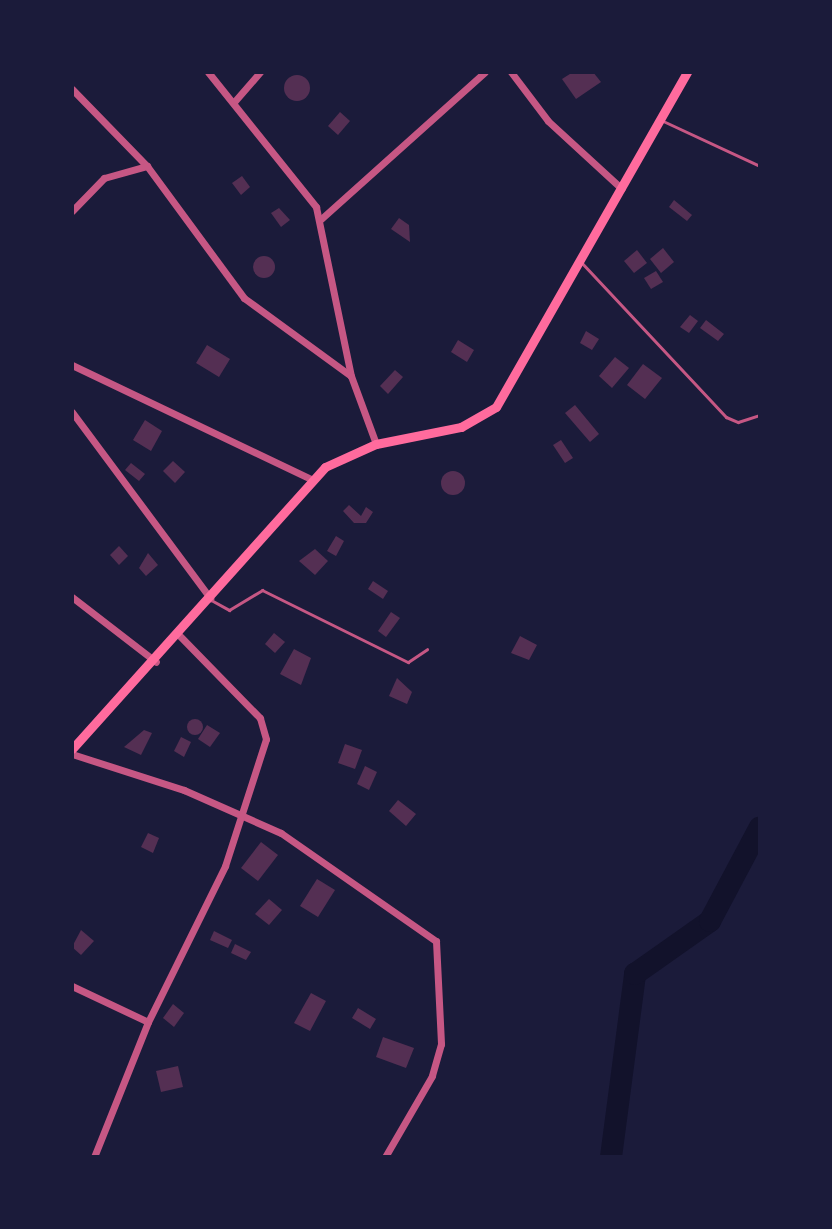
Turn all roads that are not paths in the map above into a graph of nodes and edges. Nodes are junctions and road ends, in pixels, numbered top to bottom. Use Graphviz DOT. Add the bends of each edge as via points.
graph roads {
  1 [pos="208,72"];
  2 [pos="260,72"];
  3 [pos="485,72"];
  4 [pos="511,72"];
  5 [pos="687,72"];
  6 [pos="474,75"];
  7 [pos="72,89"];
  8 [pos="234,102"];
  9 [pos="663,121"];
  10 [pos="147,166"];
  11 [pos="760,166"];
  12 [pos="622,189"];
  13 [pos="72,211"];
  14 [pos="321,219"];
  15 [pos="578,258"];
  16 [pos="72,365"];
  17 [pos="351,376"];
  18 [pos="72,412"];
  19 [pos="760,415"];
  20 [pos="376,444"];
  21 [pos="311,479"];
  22 [pos="72,597"];
  23 [pos="211,600"];
  24 [pos="180,636"];
  25 [pos="427,649"];
  26 [pos="156,662"];
  27 [pos="72,752"];
  28 [pos="246,815"];
  29 [pos="72,986"];
  30 [pos="148,1022"];
  31 [pos="94,1157"];
  32 [pos="385,1157"];
  1 -- 8 [label="street"];
  2 -- 8 [label="street"];
  3 -- 6 [label="street"];
  4 -- 12 [label="street" via="548,121"];
  5 -- 9 [label="main road"];
  6 -- 14 [label="street"];
  7 -- 10 [label="street"];
  8 -- 14 [label="street" via="295,174"];
  9 -- 11 [label="lane"];
  9 -- 12 [label="main road"];
  10 -- 13 [label="street" via="104,178"];
  10 -- 17 [label="street" via="244,298"];
  12 -- 15 [label="main road"];
  14 -- 17 [label="street" via="328,292"];
  15 -- 19 [label="lane" via="726,417 738,422"];
  15 -- 20 [label="main road" via="496,407 447,431"];
  16 -- 21 [label="street"];
  17 -- 20 [label="street"];
  18 -- 23 [label="street"];
  20 -- 21 [label="main road"];
  21 -- 23 [label="main road"];
  22 -- 26 [label="street"];
  23 -- 24 [label="main road"];
  23 -- 25 [label="lane" via="229,610 262,590 408,662"];
  24 -- 26 [label="main road"];
  24 -- 28 [label="street" via="266,727"];
  26 -- 27 [label="main road"];
  27 -- 28 [label="street"];
  28 -- 30 [label="street"];
  28 -- 32 [label="street" via="436,941 441,1044 432,1076"];
  29 -- 30 [label="street"];
  30 -- 31 [label="street"];
}
